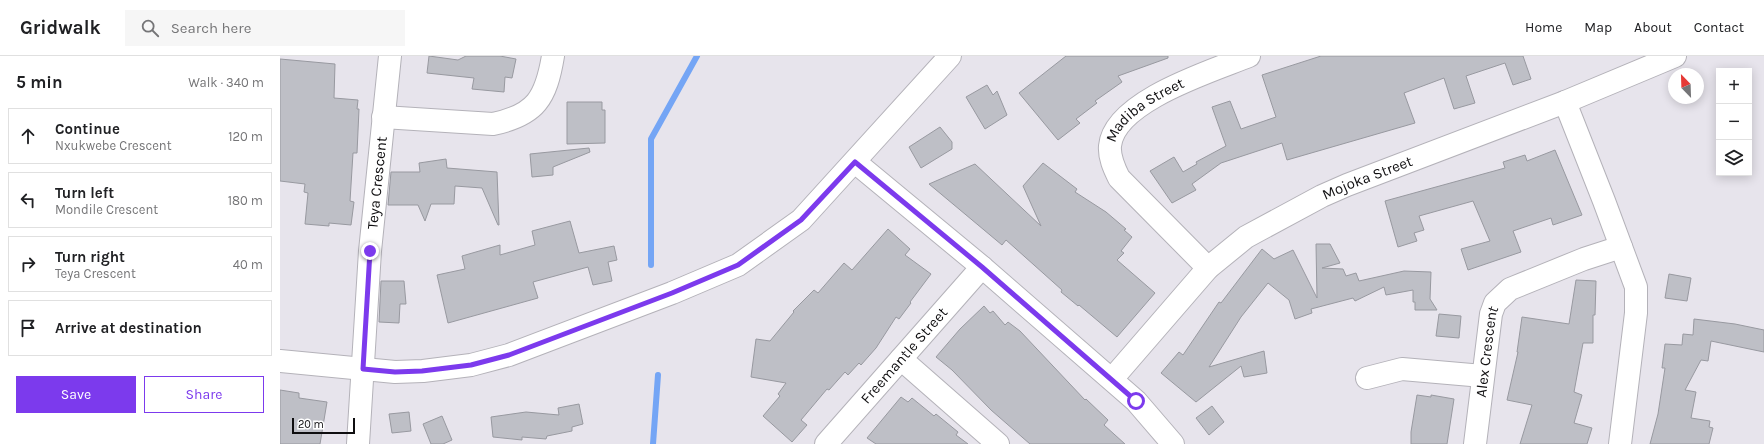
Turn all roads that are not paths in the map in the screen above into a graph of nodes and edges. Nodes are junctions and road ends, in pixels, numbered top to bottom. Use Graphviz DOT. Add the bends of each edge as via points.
graph roads {
  1 [pos="390,56"];
  2 [pos="553,56"];
  3 [pos="950,56"];
  4 [pos="1249,56"];
  5 [pos="1675,56"];
  6 [pos="1565,102"];
  7 [pos="383,117"];
  8 [pos="855,162"];
  9 [pos="1621,247"];
  10 [pos="982,267"];
  11 [pos="1208,268"];
  12 [pos="901,359"];
  13 [pos="280,361"];
  14 [pos="363,369"];
  15 [pos="1483,376"];
  16 [pos="1367,378"];
  17 [pos="1112,379"];
  18 [pos="829,443"];
  19 [pos="358,444"];
  20 [pos="998,444"];
  21 [pos="1173,444"];
  22 [pos="1475,444"];
  23 [pos="1620,444"];
  1 -- 7 [label="street, Teya Crescent"];
  2 -- 7 [label="street, Teya Crescent" via="542,95 534,106 509,121 493,124"];
  3 -- 8 [label="street"];
  4 -- 11 [label="street, Madiba Street" via="1155,95 1122,119 1110,145 1113,166 1119,178"];
  5 -- 6 [label="street, Mojoka Street"];
  6 -- 9 [label="street"];
  6 -- 11 [label="street, Mojoka Street" via="1322,196 1246,237"];
  7 -- 14 [label="street, Teya Crescent" via="370,251"];
  8 -- 10 [label="street"];
  8 -- 14 [label="street" via="801,220 738,265 672,293 509,355 471,365 395,372"];
  9 -- 15 [label="street, Alex Crescent" via="1510,288 1501,296 1491,314"];
  9 -- 23 [label="street" via="1636,287 1636,313"];
  10 -- 12 [label="street, Freemantle Street"];
  10 -- 17 [label="street"];
  11 -- 17 [label="street, Mojoka Street"];
  12 -- 18 [label="street, Freemantle Street"];
  12 -- 20 [label="street"];
  13 -- 14 [label="street"];
  14 -- 19 [label="street, Teya Crescent"];
  15 -- 16 [label="street" via="1402,370"];
  15 -- 22 [label="street, Alex Crescent"];
  17 -- 21 [label="street" via="1136,401"];
}
